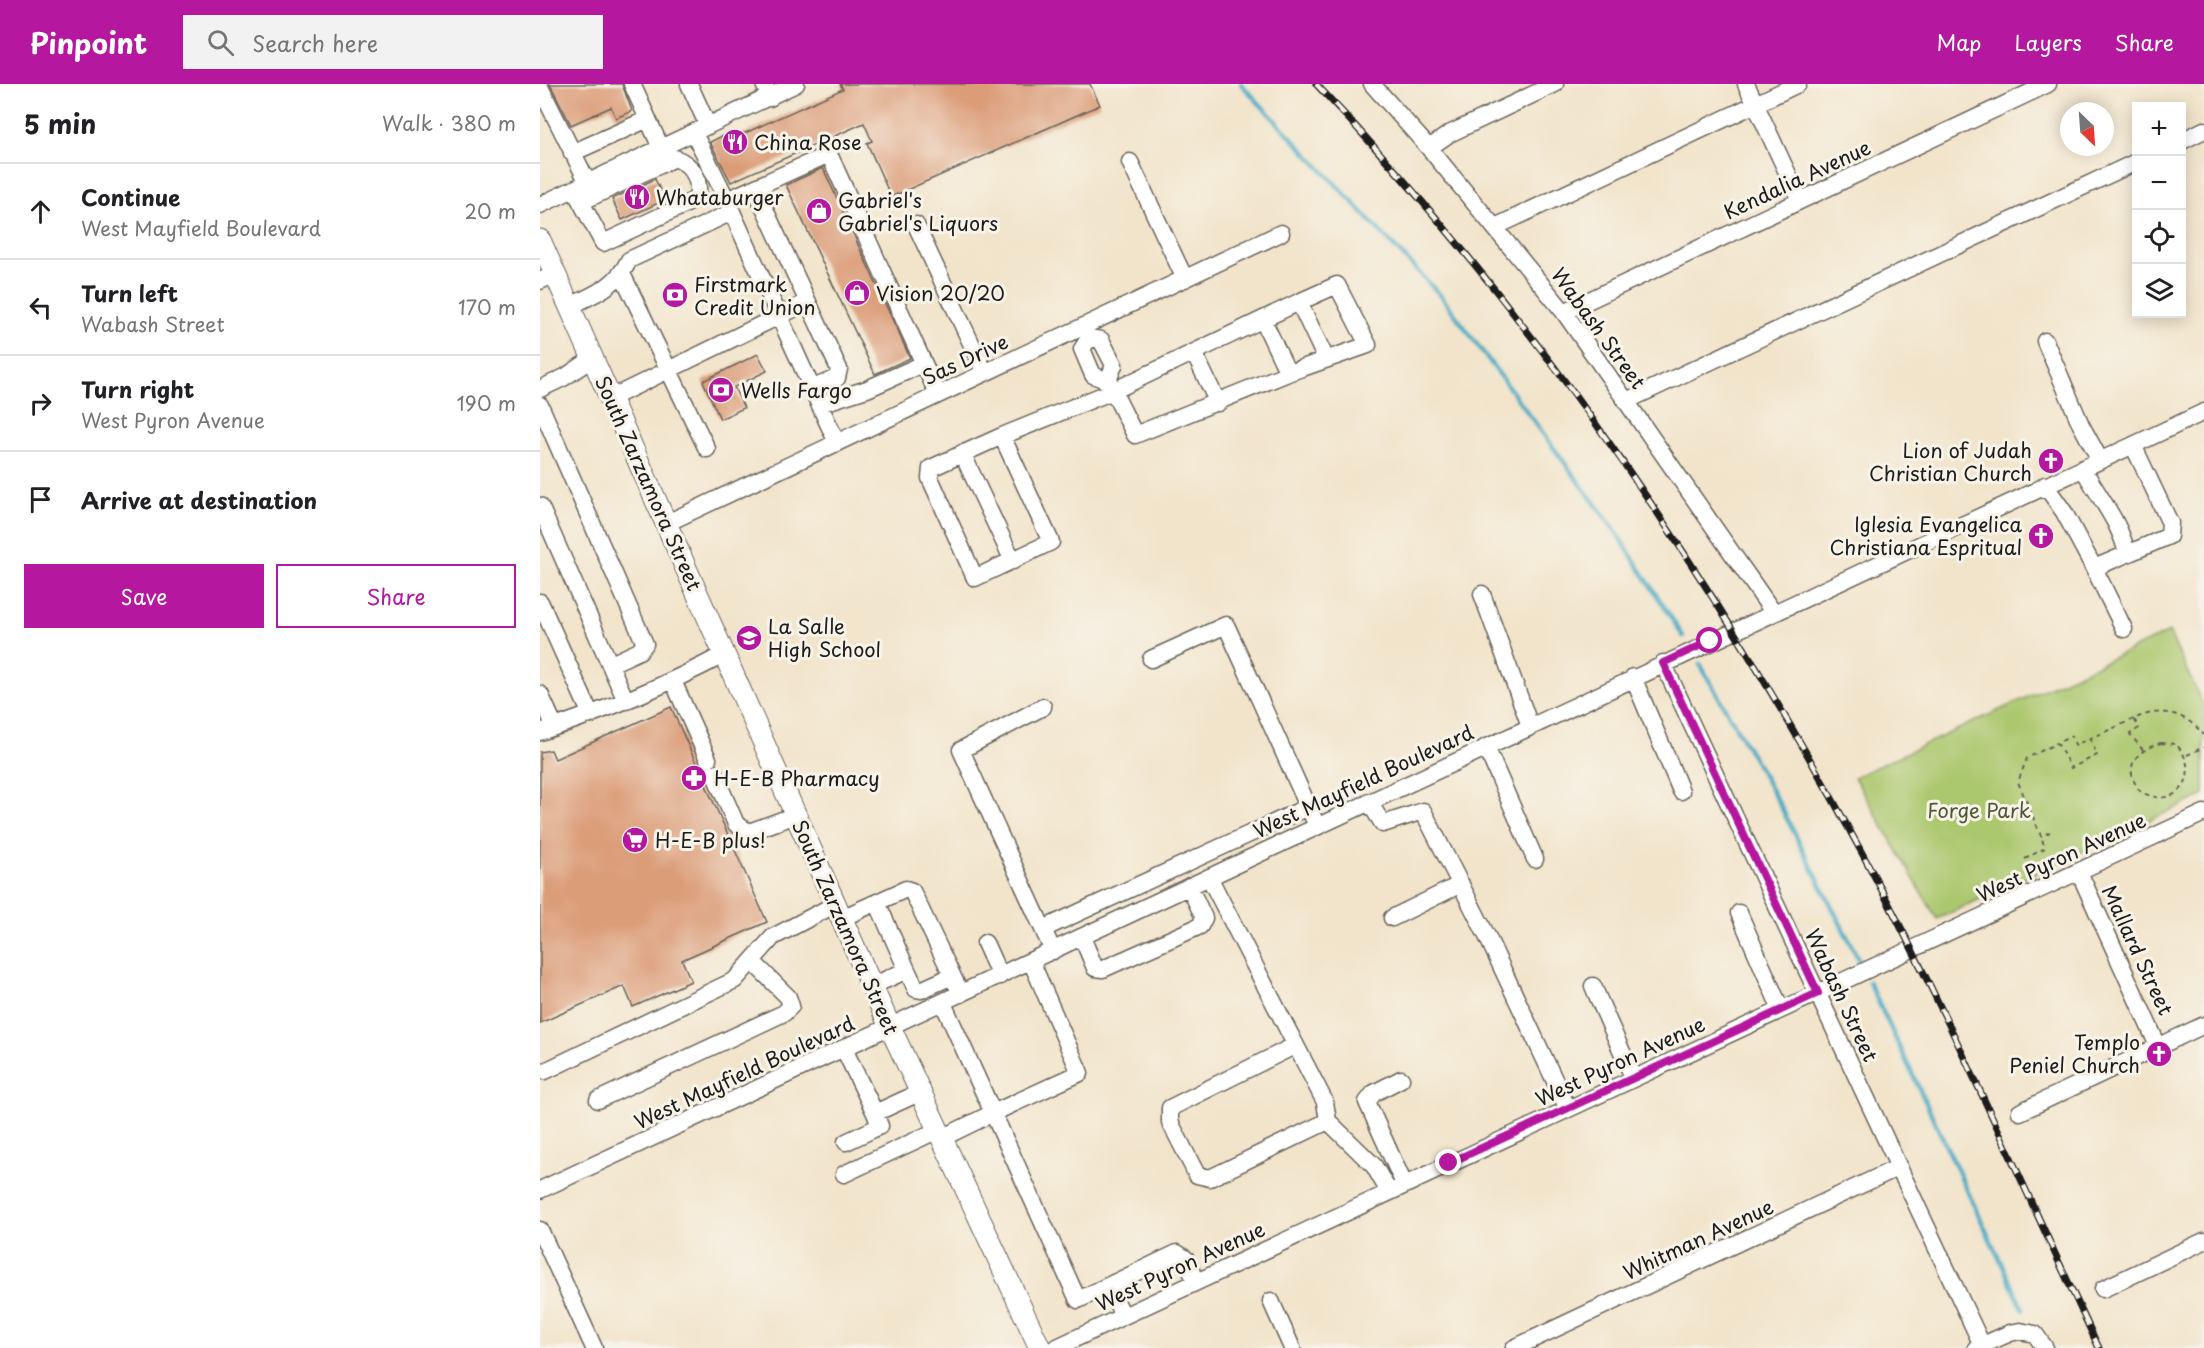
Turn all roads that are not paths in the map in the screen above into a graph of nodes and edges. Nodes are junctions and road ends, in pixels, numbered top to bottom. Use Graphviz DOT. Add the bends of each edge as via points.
graph roads {
  1 [pos="632,84"];
  2 [pos="689,84"];
  3 [pos="796,84"];
  4 [pos="1371,84"];
  5 [pos="1555,84"];
  6 [pos="1746,84"];
  7 [pos="1798,84"];
  8 [pos="2048,84"];
  9 [pos="540,87"];
  10 [pos="767,91"];
  11 [pos="1755,104"];
  12 [pos="648,119"];
  13 [pos="701,130"];
  14 [pos="2204,130"];
  15 [pos="2186,139"];
  16 [pos="661,148"];
  17 [pos="1430,148"];
  18 [pos="572,153"];
  19 [pos="1130,162"];
  20 [pos="2132,164"];
  21 [pos="755,188"];
  22 [pos="581,191"];
  23 [pos="1800,200"];
  24 [pos="540,205"];
  25 [pos="730,206"];
  26 [pos="916,225"];
  27 [pos="1496,227"];
  28 [pos="1281,233"];
  29 [pos="540,240"];
  30 [pos="622,274"];
  31 [pos="548,277"];
  32 [pos="1185,279"];
  33 [pos="808,302"];
  34 [pos="1299,302"];
  35 [pos="570,306"];
  36 [pos="1564,312"];
  37 [pos="779,316"];
  38 [pos="1263,320"];
  39 [pos="1087,332"];
  40 [pos="2045,341"];
  41 [pos="1194,353"];
  42 [pos="593,358"];
  43 [pos="1326,359"];
  44 [pos="923,364"];
  45 [pos="669,370"];
  46 [pos="984,373"];
  47 [pos="1288,373"];
  48 [pos="1110,386"];
  49 [pos="813,388"];
  50 [pos="540,389"];
  51 [pos="938,395"];
  52 [pos="611,398"];
  53 [pos="1626,401"];
  54 [pos="1218,403"];
  55 [pos="820,404"];
  56 [pos="540,405"];
  57 [pos="2204,412"];
  58 [pos="1002,436"];
  59 [pos="837,443"];
  60 [pos="2133,445"];
  61 [pos="707,449"];
  62 [pos="963,453"];
  63 [pos="2100,460"];
  64 [pos="2083,468"];
  65 [pos="2045,485"];
  66 [pos="540,506"];
  67 [pos="667,523"];
  68 [pos="2127,554"];
  69 [pos="1013,561"];
  70 [pos="2094,568"];
  71 [pos="1482,594"];
  72 [pos="540,602"];
  73 [pos="1773,612"];
  74 [pos="2124,629"];
  75 [pos="725,654"];
  76 [pos="1150,660"];
  77 [pos="1663,663"];
  78 [pos="611,664"];
  79 [pos="1633,677"];
  80 [pos="673,681"];
  81 [pos="540,694"];
  82 [pos="626,700"];
  83 [pos="1043,708"];
  84 [pos="591,716"];
  85 [pos="1530,726"];
  86 [pos="547,729"];
  87 [pos="1486,747"];
  88 [pos="1681,791"];
  89 [pos="1369,802"];
  90 [pos="1308,807"];
  91 [pos="2204,813"];
  92 [pos="796,815"];
  93 [pos="1317,826"];
  94 [pos="1535,859"];
  95 [pos="2079,872"];
  96 [pos="1209,877"];
  97 [pos="1461,884"];
  98 [pos="1189,886"];
  99 [pos="877,902"];
  100 [pos="839,911"];
  101 [pos="1739,913"];
  102 [pos="1392,918"];
  103 [pos="1043,929"];
  104 [pos="1082,937"];
  105 [pos="985,943"];
  106 [pos="1053,951"];
  107 [pos="752,961"];
  108 [pos="1031,961"];
  109 [pos="907,970"];
  110 [pos="952,976"];
  111 [pos="1000,976"];
  112 [pos="872,986"];
  113 [pos="1593,986"];
  114 [pos="1818,993"];
  115 [pos="961,994"];
  116 [pos="942,1003"];
  117 [pos="1781,1010"];
  118 [pos="2204,1025"];
  119 [pos="890,1027"];
  120 [pos="1294,1046"];
  121 [pos="2158,1046"];
  122 [pos="844,1049"];
  123 [pos="545,1071"];
  124 [pos="1633,1077"];
  125 [pos="1401,1079"];
  126 [pos="921,1092"];
  127 [pos="598,1100"];
  128 [pos="1568,1109"];
  129 [pos="2020,1112"];
  130 [pos="875,1113"];
  131 [pos="993,1113"];
  132 [pos="1328,1121"];
  133 [pos="940,1134"];
  134 [pos="846,1142"];
  135 [pos="1899,1167"];
  136 [pos="844,1174"];
  137 [pos="1396,1188"];
  138 [pos="540,1190"];
  139 [pos="540,1230"];
  140 [pos="2204,1241"];
  141 [pos="1196,1282"];
  142 [pos="1109,1286"];
  143 [pos="2103,1289"];
  144 [pos="1271,1300"];
  145 [pos="1124,1316"];
  146 [pos="1979,1347"];
  147 [pos="594,1348"];
  148 [pos="1040,1348"];
  149 [pos="1055,1348"];
  150 [pos="1292,1348"];
  151 [pos="1514,1348"];
  152 [pos="2045,1348"];
  1 -- 12 [label="street"];
  2 -- 13 [label="street"];
  3 -- 10 [label="street"];
  4 -- 17 [label="street, Wabash Street"];
  5 -- 17 [label="street" via="1449,134"];
  6 -- 11 [label="street"];
  7 -- 11 [label="street"];
  8 -- 23 [label="street, Kendalia Avenue"];
  9 -- 18 [label="street"];
  10 -- 13 [label="street"];
  11 -- 23 [label="street"];
  11 -- 27 [label="street"];
  12 -- 16 [label="street"];
  12 -- 18 [label="street"];
  13 -- 16 [label="street"];
  13 -- 25 [label="street"];
  14 -- 15 [label="street"];
  16 -- 22 [label="street"];
  17 -- 27 [label="street, Wabash Street"];
  18 -- 22 [label="street"];
  19 -- 32 [label="street"];
  20 -- 53 [label="street"];
  21 -- 25 [label="street"];
  21 -- 33 [label="street"];
  21 -- 44 [label="street" via="829,154"];
  22 -- 22 [label="street" via="603,243 697,199 698,182 686,163 675,158"];
  22 -- 24 [label="street"];
  23 -- 36 [label="street, Kendalia Avenue"];
  25 -- 30 [label="street" via="629,260"];
  25 -- 37 [label="street"];
  26 -- 46 [label="street"];
  27 -- 36 [label="street, Wabash Street"];
  28 -- 32 [label="street, Sas Drive"];
  29 -- 31 [label="main road, South Zarzamora Street"];
  30 -- 35 [label="street" via="608,288"];
  30 -- 45 [label="street"];
  31 -- 35 [label="main road, South Zarzamora Street"];
  32 -- 39 [label="street, Sas Drive"];
  33 -- 37 [label="street"];
  33 -- 49 [label="street" via="839,369 837,378"];
  34 -- 38 [label="street"];
  34 -- 43 [label="street"];
  34 -- 43 [label="street" via="1337,285 1368,345"];
  35 -- 42 [label="main road, South Zarzamora Street"];
  36 -- 53 [label="street, Wabash Street"];
  37 -- 45 [label="street"];
  37 -- 49 [label="street"];
  38 -- 41 [label="street"];
  38 -- 47 [label="street"];
  39 -- 46 [label="street, Sas Drive"];
  39 -- 48 [label="street" via="1101,340 1114,365"];
  40 -- 63 [label="street"];
  41 -- 48 [label="street"];
  41 -- 54 [label="street"];
  42 -- 50 [label="street"];
  42 -- 52 [label="main road, South Zarzamora Street"];
  43 -- 47 [label="street"];
  44 -- 51 [label="street"];
  44 -- 55 [label="street" via="867,389"];
  45 -- 52 [label="street"];
  45 -- 61 [label="street"];
  46 -- 51 [label="street, Sas Drive"];
  47 -- 54 [label="street"];
  48 -- 54 [label="street" via="1134,435"];
  48 -- 58 [label="street"];
  49 -- 55 [label="street"];
  51 -- 59 [label="street, Sas Drive"];
  52 -- 67 [label="main road, South Zarzamora Street"];
  53 -- 73 [label="street, Wabash Street"];
  55 -- 59 [label="street"];
  56 -- 78 [label="street" via="645,644"];
  57 -- 60 [label="street, West Mayfield Boulevard"];
  58 -- 62 [label="street"];
  58 -- 69 [label="street" via="1050,542"];
  59 -- 67 [label="street, Sas Drive"];
  60 -- 63 [label="street, West Mayfield Boulevard"];
  60 -- 68 [label="street" via="2170,523 2169,536"];
  62 -- 69 [label="street"];
  62 -- 69 [label="street" via="931,468 930,478 975,578"];
  63 -- 64 [label="street, West Mayfield Boulevard"];
  64 -- 65 [label="street, West Mayfield Boulevard"];
  64 -- 68 [label="street" via="2104,499 2124,539"];
  65 -- 70 [label="street"];
  65 -- 73 [label="street, West Mayfield Boulevard"];
  66 -- 78 [label="street"];
  67 -- 75 [label="main road, South Zarzamora Street"];
  68 -- 70 [label="street"];
  70 -- 74 [label="street"];
  71 -- 85 [label="street"];
  72 -- 84 [label="street"];
  73 -- 77 [label="street, West Mayfield Boulevard"];
  75 -- 80 [label="street"];
  75 -- 92 [label="main road, South Zarzamora Street"];
  76 -- 90 [label="street" via="1226,625"];
  77 -- 79 [label="street, West Mayfield Boulevard"];
  77 -- 114 [label="street, Wabash Street"];
  78 -- 82 [label="street"];
  79 -- 85 [label="street, West Mayfield Boulevard"];
  79 -- 88 [label="street"];
  80 -- 82 [label="street"];
  80 -- 92 [label="street" via="736,824 749,832"];
  81 -- 86 [label="street"];
  82 -- 84 [label="street"];
  83 -- 103 [label="street" via="961,750"];
  84 -- 86 [label="street"];
  85 -- 87 [label="street, West Mayfield Boulevard"];
  87 -- 89 [label="street, West Mayfield Boulevard"];
  87 -- 94 [label="street"];
  89 -- 93 [label="street, West Mayfield Boulevard"];
  89 -- 97 [label="street" via="1383,824 1423,811"];
  90 -- 93 [label="street"];
  90 -- 103 [label="street"];
  91 -- 95 [label="street, West Pyron Avenue"];
  92 -- 100 [label="main road, South Zarzamora Street"];
  93 -- 96 [label="street, West Mayfield Boulevard"];
  95 -- 114 [label="street, West Pyron Avenue"];
  95 -- 121 [label="street, Mallard Street"];
  96 -- 98 [label="street, West Mayfield Boulevard"];
  96 -- 120 [label="street"];
  97 -- 102 [label="street"];
  97 -- 128 [label="street"];
  98 -- 104 [label="street, West Mayfield Boulevard"];
  98 -- 104 [label="street" via="1204,918 1200,926 1103,969 1095,968"];
  99 -- 100 [label="street"];
  99 -- 109 [label="street"];
  99 -- 110 [label="street" via="906,889 912,891"];
  100 -- 107 [label="street" via="773,937"];
  100 -- 112 [label="main road, South Zarzamora Street"];
  101 -- 117 [label="street"];
  103 -- 106 [label="street"];
  104 -- 106 [label="street, West Mayfield Boulevard"];
  105 -- 111 [label="street"];
  106 -- 108 [label="street, West Mayfield Boulevard"];
  107 -- 123 [label="street" via="735,980"];
  107 -- 127 [label="street" via="792,1006"];
  108 -- 111 [label="street, West Mayfield Boulevard"];
  108 -- 131 [label="street" via="1080,1073"];
  109 -- 110 [label="street" via="916,989 921,990"];
  109 -- 112 [label="street"];
  110 -- 115 [label="street"];
  111 -- 115 [label="street, West Mayfield Boulevard"];
  112 -- 119 [label="main road, South Zarzamora Street"];
  113 -- 124 [label="street"];
  114 -- 117 [label="street, West Pyron Avenue"];
  114 -- 135 [label="street, Wabash Street"];
  115 -- 116 [label="street, West Mayfield Boulevard"];
  116 -- 119 [label="street, West Mayfield Boulevard"];
  116 -- 131 [label="street"];
  117 -- 124 [label="street, West Pyron Avenue"];
  118 -- 121 [label="street"];
  119 -- 122 [label="street, West Mayfield Boulevard"];
  119 -- 126 [label="main road, South Zarzamora Street"];
  120 -- 132 [label="street" via="1325,1102"];
  120 -- 132 [label="street" via="1170,1108 1170,1122 1197,1175 1210,1178"];
  121 -- 129 [label="street"];
  122 -- 130 [label="street"];
  122 -- 138 [label="street, West Mayfield Boulevard"];
  124 -- 128 [label="street, West Pyron Avenue"];
  125 -- 137 [label="street" via="1374,1093 1367,1102"];
  126 -- 130 [label="street"];
  126 -- 133 [label="main road, South Zarzamora Street"];
  128 -- 137 [label="street, West Pyron Avenue"];
  130 -- 134 [label="street" via="880,1126"];
  131 -- 133 [label="street"];
  131 -- 142 [label="street" via="1078,1300"];
  132 -- 137 [label="street"];
  133 -- 136 [label="street"];
  133 -- 148 [label="main road, South Zarzamora Street"];
  135 -- 146 [label="street, Wabash Street"];
  135 -- 151 [label="street, Whitman Avenue"];
  137 -- 141 [label="street, West Pyron Avenue"];
  139 -- 147 [label="street"];
  140 -- 143 [label="street"];
  141 -- 142 [label="street" via="1186,1259 1176,1253"];
  141 -- 145 [label="street, West Pyron Avenue"];
  142 -- 145 [label="street"];
  144 -- 150 [label="street"];
  145 -- 149 [label="street, West Pyron Avenue"];
  146 -- 152 [label="street" via="2020,1331 2035,1334"];
}
